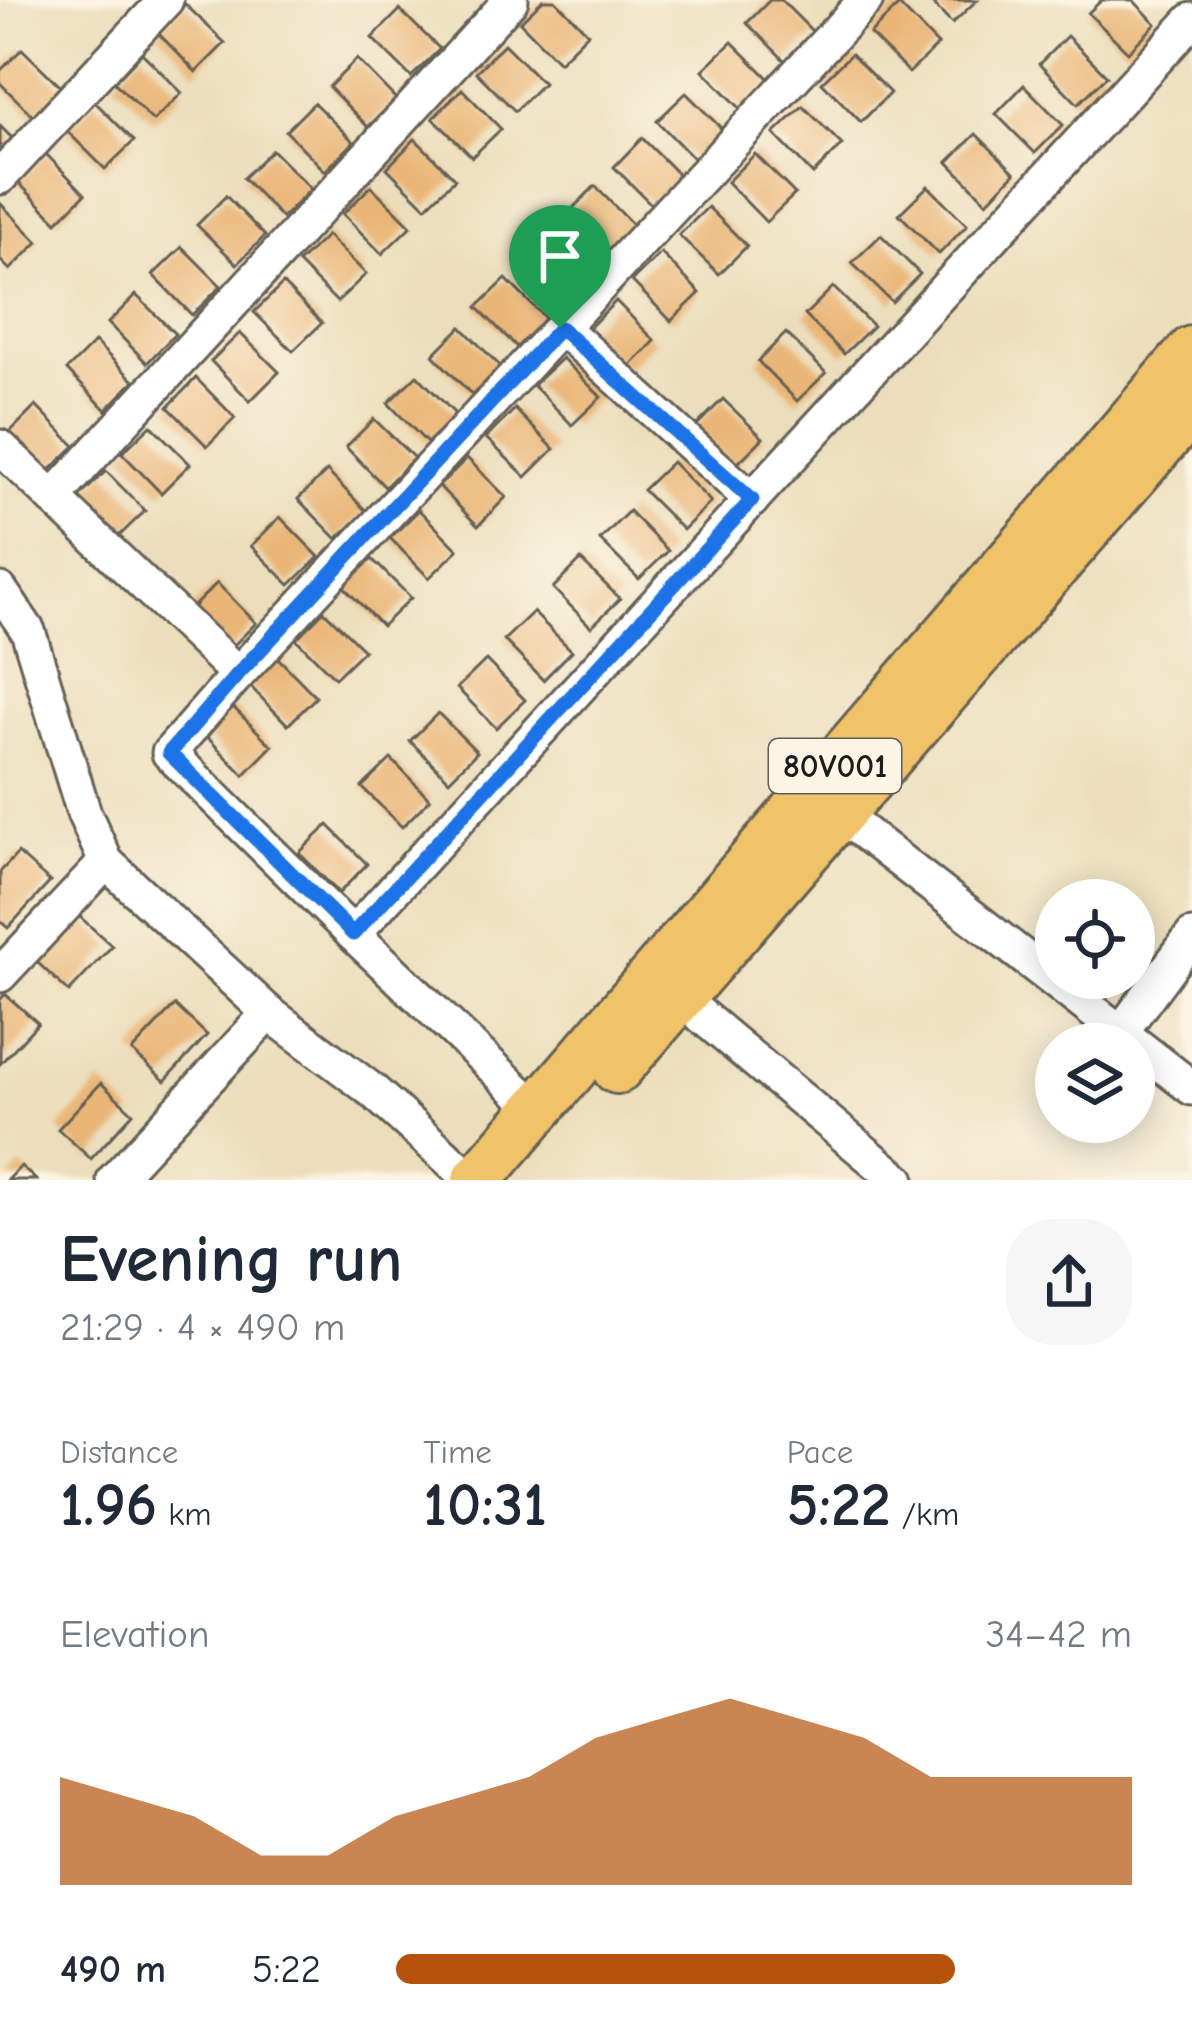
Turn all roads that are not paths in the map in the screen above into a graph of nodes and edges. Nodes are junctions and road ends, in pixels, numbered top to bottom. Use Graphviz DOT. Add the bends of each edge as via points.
graph roads {
  1 [pos="166,0"];
  2 [pos="512,0"];
  3 [pos="866,0"];
  4 [pos="1192,20"];
  5 [pos="0,177"];
  6 [pos="560,328"];
  7 [pos="1192,351"];
  8 [pos="1186,424"];
  9 [pos="0,447"];
  10 [pos="53,498"];
  11 [pos="752,500"];
  12 [pos="0,590"];
  13 [pos="14,641"];
  14 [pos="238,674"];
  15 [pos="840,814"];
  16 [pos="106,862"];
  17 [pos="353,934"];
  18 [pos="1192,936"];
  19 [pos="0,975"];
  20 [pos="680,998"];
  21 [pos="269,1013"];
  22 [pos="1109,1023"];
  23 [pos="1128,1023"];
  24 [pos="1155,1059"];
  25 [pos="1192,1088"];
  26 [pos="538,1110"];
  27 [pos="114,1180"];
  28 [pos="474,1180"];
  29 [pos="518,1180"];
  30 [pos="898,1180"];
  1 -- 5 [label="street"];
  2 -- 10 [label="street"];
  3 -- 6 [label="street"];
  4 -- 11 [label="street"];
  6 -- 11 [label="street"];
  6 -- 14 [label="street"];
  7 -- 26 [label="highway, 80V001"];
  8 -- 15 [label="highway, 80V001"];
  9 -- 10 [label="street"];
  10 -- 14 [label="street"];
  11 -- 17 [label="street"];
  12 -- 13 [label="street"];
  13 -- 16 [label="street"];
  14 -- 17 [label="street" via="169,753"];
  15 -- 20 [label="highway, 80V001"];
  15 -- 22 [label="street"];
  16 -- 19 [label="street"];
  16 -- 21 [label="street"];
  17 -- 26 [label="street"];
  18 -- 23 [label="street"];
  20 -- 29 [label="highway, 80V001"];
  20 -- 30 [label="street"];
  21 -- 27 [label="street"];
  21 -- 28 [label="street"];
  24 -- 25 [label="street"];
  26 -- 28 [label="highway, 80V001"];
}
